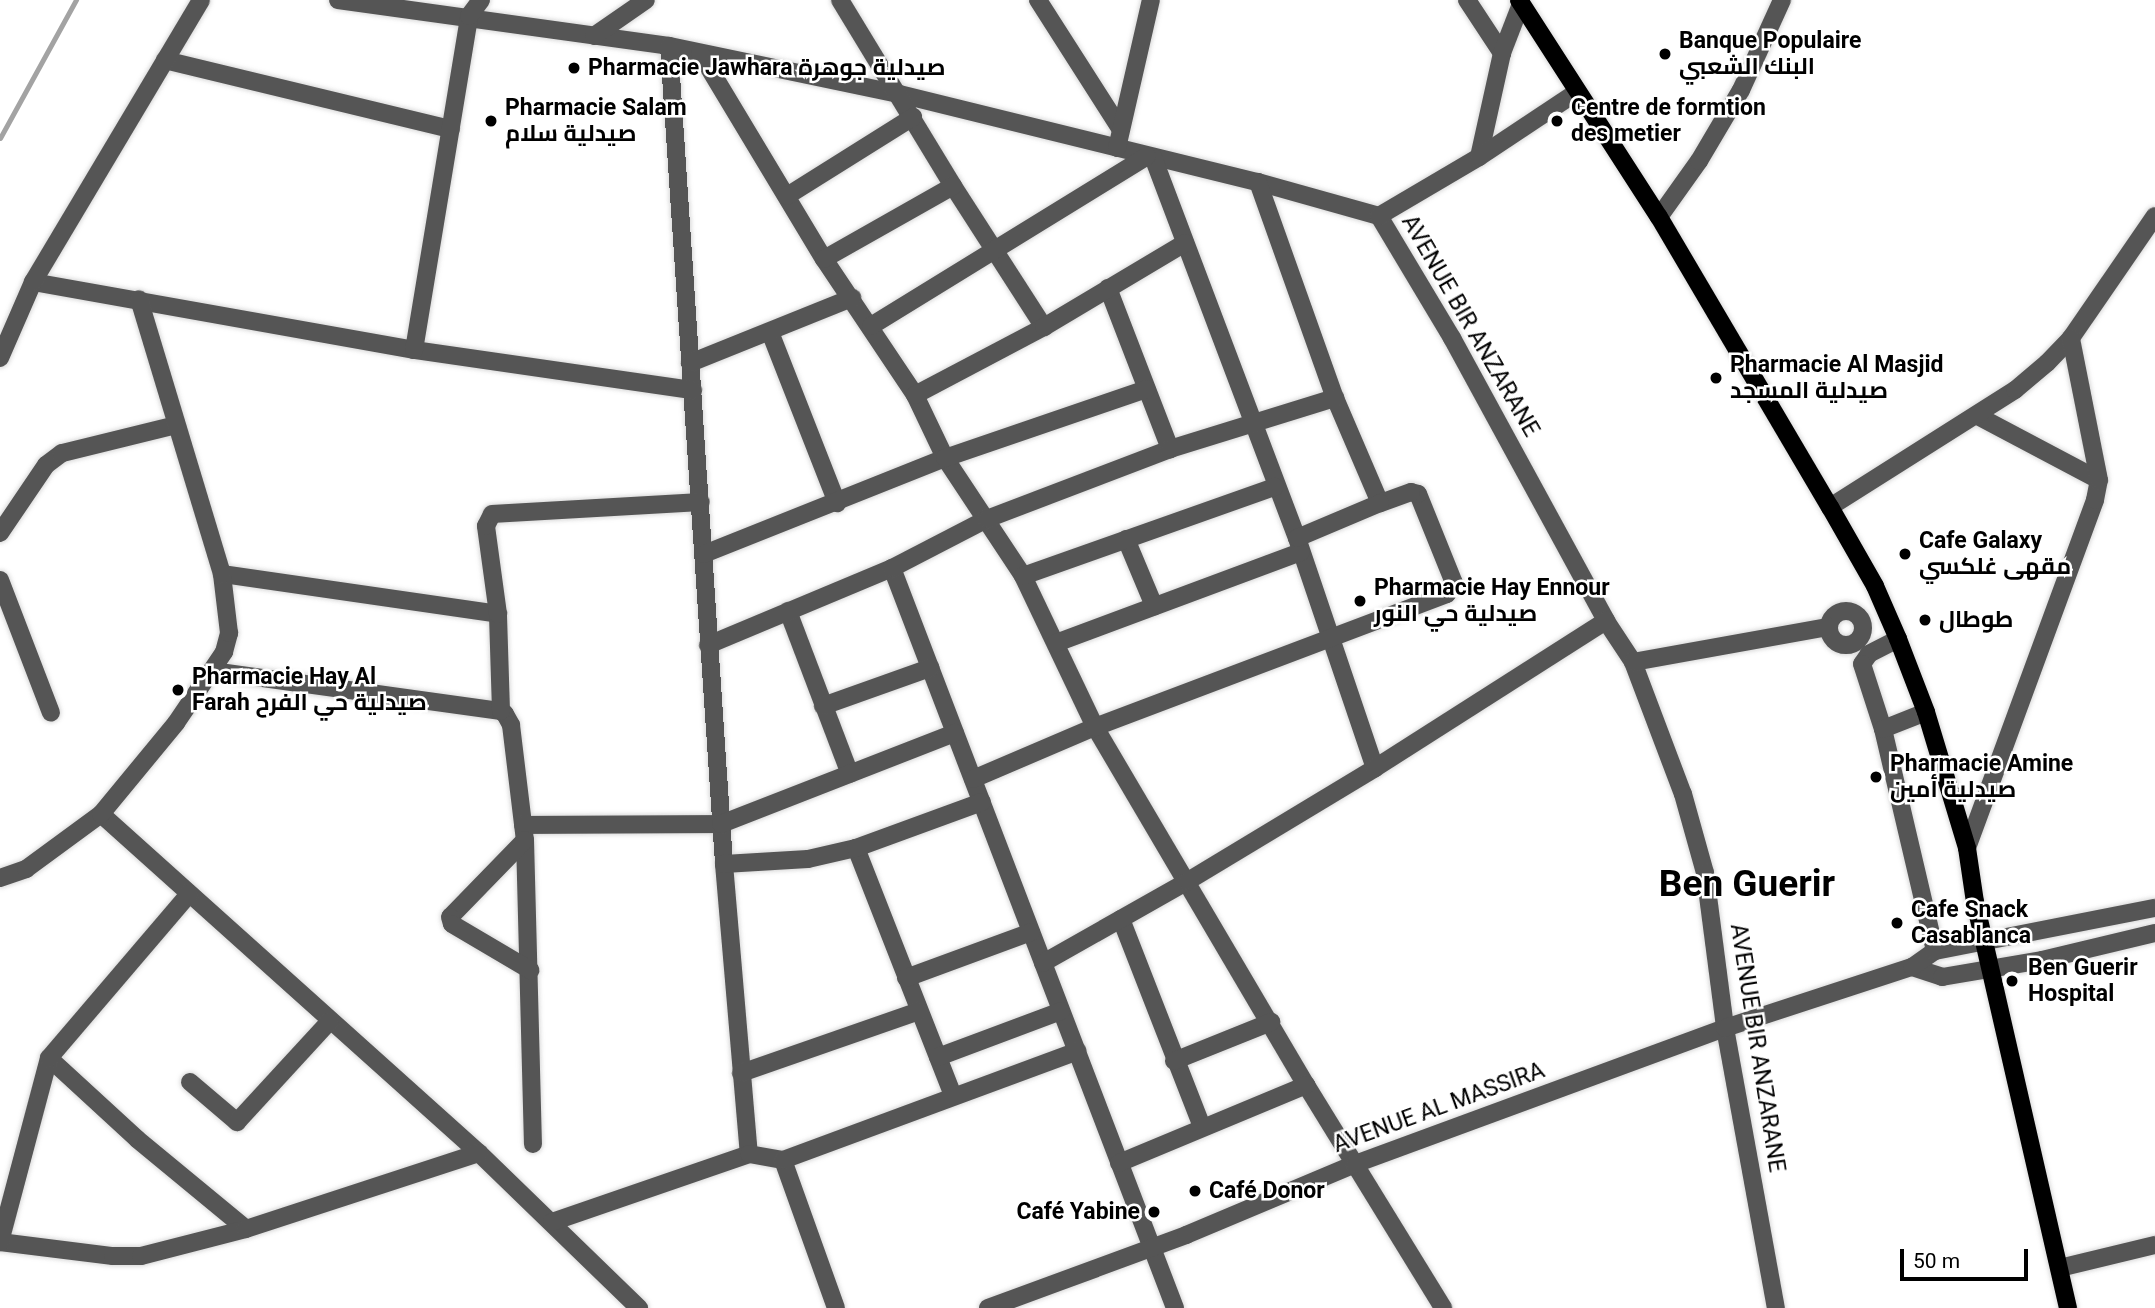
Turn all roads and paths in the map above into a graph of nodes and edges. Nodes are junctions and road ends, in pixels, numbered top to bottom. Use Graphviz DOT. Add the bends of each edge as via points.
graph roads {
  1 [pos="201,0"];
  2 [pos="338,0"];
  3 [pos="481,0"];
  4 [pos="646,0"];
  5 [pos="840,0"];
  6 [pos="1038,0"];
  7 [pos="1151,0"];
  8 [pos="1467,0"];
  9 [pos="1782,0"];
  10 [pos="1520,2"];
  11 [pos="469,16"];
  12 [pos="594,36"];
  13 [pos="669,46"];
  14 [pos="1502,52"];
  15 [pos="701,53"];
  16 [pos="165,60"];
  17 [pos="1577,92"];
  18 [pos="899,94"];
  19 [pos="913,117"];
  20 [pos="451,128"];
  21 [pos="1120,128"];
  22 [pos="1117,148"];
  23 [pos="1150,157"];
  24 [pos="1479,157"];
  25 [pos="1258,182"];
  26 [pos="953,186"];
  27 [pos="787,196"];
  28 [pos="1380,216"];
  29 [pos="2155,216"];
  30 [pos="1659,217"];
  31 [pos="1185,243"];
  32 [pos="995,247"];
  33 [pos="824,258"];
  34 [pos="33,282"];
  35 [pos="1108,288"];
  36 [pos="852,298"];
  37 [pos="139,299"];
  38 [pos="871,327"];
  39 [pos="1044,327"];
  40 [pos="771,332"];
  41 [pos="2071,338"];
  42 [pos="414,350"];
  43 [pos="0,358"];
  44 [pos="690,363"];
  45 [pos="1147,389"];
  46 [pos="693,390"];
  47 [pos="915,395"];
  48 [pos="1335,398"];
  49 [pos="1976,415"];
  50 [pos="1253,422"];
  51 [pos="176,425"];
  52 [pos="1170,449"];
  53 [pos="945,458"];
  54 [pos="2099,480"];
  55 [pos="1275,487"];
  56 [pos="701,502"];
  57 [pos="837,503"];
  58 [pos="1380,503"];
  59 [pos="1830,507"];
  60 [pos="987,519"];
  61 [pos="0,533"];
  62 [pos="1126,539"];
  63 [pos="1299,545"];
  64 [pos="704,554"];
  65 [pos="892,568"];
  66 [pos="222,574"];
  67 [pos="1023,576"];
  68 [pos="0,580"];
  69 [pos="1154,606"];
  70 [pos="789,611"];
  71 [pos="498,614"];
  72 [pos="1889,618"];
  73 [pos="1606,621"];
  74 [pos="1332,639"];
  75 [pos="1898,639"];
  76 [pos="1056,643"];
  77 [pos="708,645"];
  78 [pos="1633,662"];
  79 [pos="930,668"];
  80 [pos="212,671"];
  81 [pos="823,706"];
  82 [pos="501,711"];
  83 [pos="1926,712"];
  84 [pos="51,713"];
  85 [pos="1095,727"];
  86 [pos="1883,729"];
  87 [pos="956,733"];
  88 [pos="1375,768"];
  89 [pos="850,774"];
  90 [pos="973,779"];
  91 [pos="982,802"];
  92 [pos="101,814"];
  93 [pos="721,824"];
  94 [pos="524,832"];
  95 [pos="856,848"];
  96 [pos="1967,848"];
  97 [pos="724,864"];
  98 [pos="0,878"];
  99 [pos="1188,881"];
  100 [pos="190,894"];
  101 [pos="2155,908"];
  102 [pos="1121,919"];
  103 [pos="1031,932"];
  104 [pos="2155,933"];
  105 [pos="1985,942"];
  106 [pos="1935,951"];
  107 [pos="1043,963"];
  108 [pos="1912,967"];
  109 [pos="1992,969"];
  110 [pos="530,970"];
  111 [pos="906,978"];
  112 [pos="919,1011"];
  113 [pos="1061,1011"];
  114 [pos="330,1021"];
  115 [pos="1271,1022"];
  116 [pos="1725,1028"];
  117 [pos="1077,1051"];
  118 [pos="938,1057"];
  119 [pos="49,1058"];
  120 [pos="1174,1061"];
  121 [pos="741,1073"];
  122 [pos="190,1082"];
  123 [pos="1306,1085"];
  124 [pos="953,1095"];
  125 [pos="1202,1127"];
  126 [pos="533,1144"];
  127 [pos="478,1153"];
  128 [pos="749,1154"];
  129 [pos="783,1160"];
  130 [pos="1119,1163"];
  131 [pos="1355,1164"];
  132 [pos="552,1222"];
  133 [pos="246,1229"];
  134 [pos="0,1242"];
  135 [pos="2155,1245"];
  136 [pos="1151,1247"];
  137 [pos="2060,1268"];
  138 [pos="639,1308"];
  139 [pos="836,1308"];
  140 [pos="988,1308"];
  141 [pos="1175,1308"];
  142 [pos="1443,1308"];
  143 [pos="1776,1308"];
  144 [pos="2068,1308"];
  1 -- 16 [label="street"];
  2 -- 11 [label="street, AVENUE BIR ANZARANE"];
  3 -- 11 [label="street"];
  4 -- 12 [label="street"];
  5 -- 18 [label="street"];
  6 -- 21 [label="street"];
  7 -- 21 [label="street"];
  8 -- 14 [label="street"];
  9 -- 30 [label="street" via="1741,90"];
  10 -- 14 [label="street"];
  10 -- 17 [label="main road"];
  11 -- 12 [label="street, AVENUE BIR ANZARANE"];
  11 -- 20 [label="street"];
  12 -- 13 [label="street, AVENUE BIR ANZARANE"];
  13 -- 15 [label="street, AVENUE BIR ANZARANE"];
  13 -- 44 [label="street"];
  14 -- 24 [label="street"];
  15 -- 18 [label="street, AVENUE BIR ANZARANE"];
  15 -- 27 [label="street"];
  16 -- 20 [label="street"];
  16 -- 34 [label="street"];
  17 -- 24 [label="street"];
  17 -- 30 [label="main road"];
  18 -- 19 [label="street"];
  18 -- 22 [label="street, AVENUE BIR ANZARANE"];
  19 -- 26 [label="street"];
  19 -- 27 [label="street"];
  20 -- 42 [label="street"];
  21 -- 22 [label="street"];
  22 -- 23 [label="street, AVENUE BIR ANZARANE"];
  23 -- 25 [label="street, AVENUE BIR ANZARANE"];
  23 -- 31 [label="street"];
  23 -- 32 [label="street"];
  24 -- 28 [label="street"];
  25 -- 28 [label="street, AVENUE BIR ANZARANE"];
  25 -- 48 [label="street"];
  26 -- 32 [label="street"];
  26 -- 33 [label="street"];
  27 -- 33 [label="street"];
  28 -- 73 [label="street, AVENUE BIR ANZARANE"];
  29 -- 41 [label="street"];
  30 -- 59 [label="main road"];
  31 -- 35 [label="street"];
  31 -- 50 [label="street"];
  32 -- 38 [label="street"];
  32 -- 39 [label="street"];
  33 -- 36 [label="street"];
  34 -- 37 [label="street"];
  34 -- 43 [label="street"];
  35 -- 39 [label="street"];
  35 -- 45 [label="street"];
  36 -- 38 [label="street"];
  36 -- 40 [label="street"];
  37 -- 42 [label="street"];
  37 -- 51 [label="street"];
  38 -- 47 [label="street"];
  39 -- 47 [label="street"];
  40 -- 44 [label="street"];
  40 -- 57 [label="street"];
  41 -- 49 [label="street" via="2015,390"];
  41 -- 54 [label="street"];
  42 -- 46 [label="street"];
  44 -- 46 [label="street"];
  45 -- 52 [label="street"];
  45 -- 53 [label="street"];
  46 -- 56 [label="street"];
  47 -- 53 [label="street"];
  48 -- 50 [label="street"];
  48 -- 58 [label="street"];
  49 -- 54 [label="street"];
  49 -- 59 [label="street"];
  50 -- 52 [label="street"];
  50 -- 55 [label="street"];
  51 -- 61 [label="street" via="62,453 46,465"];
  51 -- 66 [label="street"];
  52 -- 60 [label="street"];
  53 -- 57 [label="street"];
  53 -- 60 [label="street"];
  54 -- 96 [label="street"];
  55 -- 62 [label="street"];
  55 -- 63 [label="street"];
  56 -- 64 [label="street"];
  56 -- 71 [label="street" via="492,514 486,526"];
  57 -- 64 [label="street"];
  58 -- 63 [label="street"];
  58 -- 74 [label="street" via="1411,492 1418,494 1454,583 1447,594"];
  59 -- 72 [label="main road"];
  60 -- 65 [label="street"];
  60 -- 67 [label="street"];
  62 -- 67 [label="street"];
  62 -- 69 [label="street"];
  63 -- 69 [label="street"];
  63 -- 74 [label="street"];
  64 -- 77 [label="street"];
  65 -- 70 [label="street"];
  65 -- 79 [label="street"];
  66 -- 71 [label="street"];
  66 -- 80 [label="street" via="229,633"];
  67 -- 76 [label="street"];
  68 -- 84 [label="street"];
  69 -- 76 [label="street"];
  70 -- 77 [label="street"];
  70 -- 81 [label="street"];
  71 -- 82 [label="street"];
  72 -- 75 [label="main road"];
  72 -- 78 [label="street" via="1862,625 1853,612 1842,611 1828,627"];
  73 -- 78 [label="street, AVENUE BIR ANZARANE"];
  73 -- 88 [label="street"];
  74 -- 85 [label="street"];
  74 -- 88 [label="street"];
  75 -- 83 [label="main road"];
  75 -- 86 [label="street" via="1869,654 1862,664"];
  76 -- 85 [label="street"];
  77 -- 93 [label="street"];
  78 -- 116 [label="street, AVENUE BIR ANZARANE" via="1683,794 1705,873"];
  79 -- 81 [label="street"];
  79 -- 87 [label="street"];
  80 -- 82 [label="street"];
  80 -- 92 [label="street"];
  81 -- 89 [label="street"];
  82 -- 94 [label="street" via="511,725"];
  83 -- 86 [label="street"];
  83 -- 96 [label="main road"];
  85 -- 90 [label="street"];
  85 -- 99 [label="street"];
  86 -- 106 [label="street"];
  87 -- 89 [label="street"];
  87 -- 90 [label="street"];
  88 -- 99 [label="street"];
  89 -- 93 [label="street"];
  90 -- 91 [label="street"];
  91 -- 95 [label="street"];
  91 -- 103 [label="street"];
  92 -- 98 [label="street" via="26,869"];
  92 -- 100 [label="street"];
  93 -- 94 [label="street"];
  93 -- 97 [label="street"];
  94 -- 110 [label="street"];
  94 -- 110 [label="street" via="450,917 452,924"];
  95 -- 97 [label="street" via="808,859"];
  95 -- 111 [label="street"];
  96 -- 105 [label="main road"];
  97 -- 121 [label="street"];
  99 -- 102 [label="street"];
  99 -- 115 [label="street"];
  100 -- 114 [label="street"];
  100 -- 119 [label="street"];
  101 -- 105 [label="street, AVENUE AL MASSIRA"];
  102 -- 107 [label="street"];
  102 -- 120 [label="street"];
  103 -- 107 [label="street"];
  103 -- 111 [label="street"];
  104 -- 109 [label="street"];
  105 -- 106 [label="street, AVENUE AL MASSIRA"];
  105 -- 109 [label="main road"];
  106 -- 108 [label="street, AVENUE AL MASSIRA"];
  107 -- 113 [label="street"];
  108 -- 109 [label="street" via="1942,977"];
  108 -- 116 [label="street, AVENUE AL MASSIRA"];
  109 -- 137 [label="main road"];
  110 -- 126 [label="street"];
  111 -- 112 [label="street"];
  112 -- 118 [label="street"];
  112 -- 121 [label="street"];
  113 -- 117 [label="street"];
  113 -- 118 [label="street"];
  114 -- 122 [label="street" via="237,1122"];
  114 -- 127 [label="street"];
  115 -- 120 [label="street"];
  115 -- 123 [label="street"];
  116 -- 131 [label="street, AVENUE AL MASSIRA"];
  116 -- 143 [label="street, AVENUE BIR ANZARANE"];
  117 -- 124 [label="street"];
  117 -- 130 [label="street"];
  118 -- 124 [label="street"];
  119 -- 133 [label="street"];
  119 -- 134 [label="street"];
  120 -- 125 [label="street"];
  121 -- 128 [label="street"];
  123 -- 125 [label="street"];
  123 -- 131 [label="street"];
  124 -- 129 [label="street"];
  125 -- 130 [label="street"];
  127 -- 132 [label="street"];
  127 -- 133 [label="street"];
  128 -- 129 [label="street"];
  128 -- 132 [label="street"];
  129 -- 139 [label="street"];
  130 -- 136 [label="street"];
  131 -- 136 [label="street, AVENUE AL MASSIRA"];
  131 -- 142 [label="street"];
  132 -- 138 [label="street"];
  133 -- 134 [label="street" via="141,1256"];
  135 -- 137 [label="street"];
  136 -- 140 [label="street, AVENUE AL MASSIRA"];
  136 -- 141 [label="street"];
  137 -- 144 [label="main road"];
}
